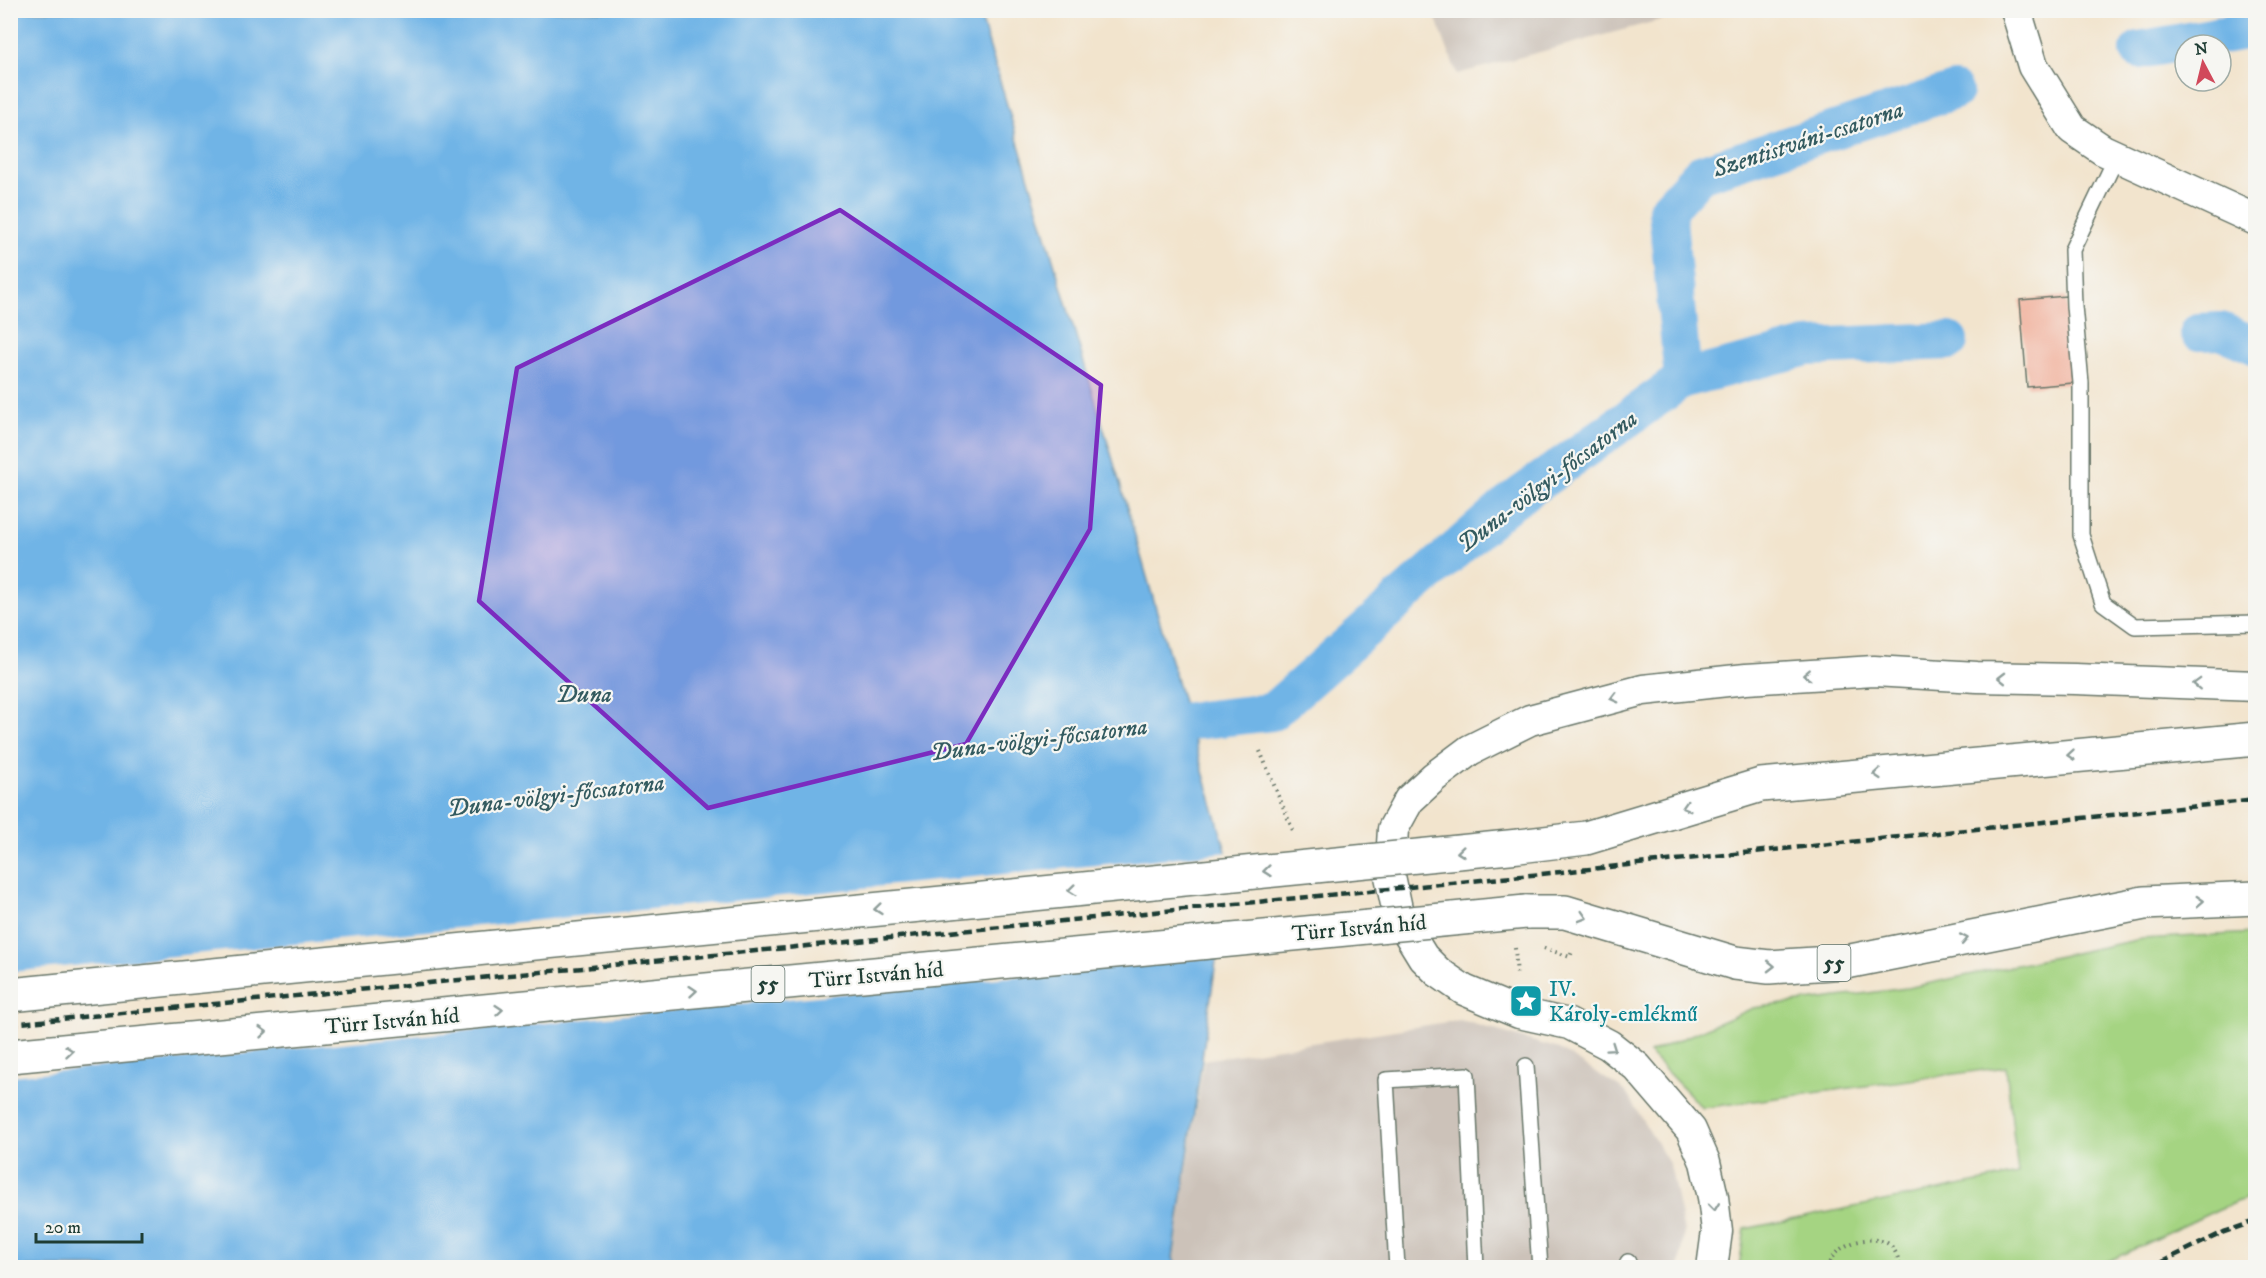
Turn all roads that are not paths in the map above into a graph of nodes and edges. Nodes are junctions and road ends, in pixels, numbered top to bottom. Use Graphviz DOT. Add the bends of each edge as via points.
graph roads {
  1 [pos="2016,10"];
  2 [pos="2117,156"];
  3 [pos="2256,220"];
  4 [pos="2256,623"];
  5 [pos="2256,686"];
  6 [pos="2256,739"];
  7 [pos="2256,898"];
  8 [pos="10,995"];
  9 [pos="10,1056"];
  10 [pos="1526,1066"];
  11 [pos="1397,1268"];
  12 [pos="1476,1268"];
  13 [pos="1540,1268"];
  14 [pos="1712,1268"];
  1 -- 2 [label="street" via="2033,66 2072,129"];
  2 -- 3 [label="street"];
  2 -- 4 [label="lane" via="2072,250 2081,382 2081,535 2103,603 2135,626"];
  5 -- 14 [label="street, one-way" via="1874,671 1643,690 1530,720 1470,750 1409,800 1393,829 1390,876 1399,918 1423,957 1464,990 1519,1013 1569,1024 1609,1045 1637,1067 1691,1130 1705,1162 1717,1231"];
  6 -- 8 [label="main road, one-way, bridge" via="1761,784 1586,837 1519,846"];
  9 -- 7 [label="main road, Türr István híd / 55, one-way, bridge" via="1526,912 1565,912 1735,963 1769,967 1846,962 2144,903"];
  10 -- 13 [label="lane"];
  11 -- 12 [label="lane" via="1386,1080 1467,1074"];
}
